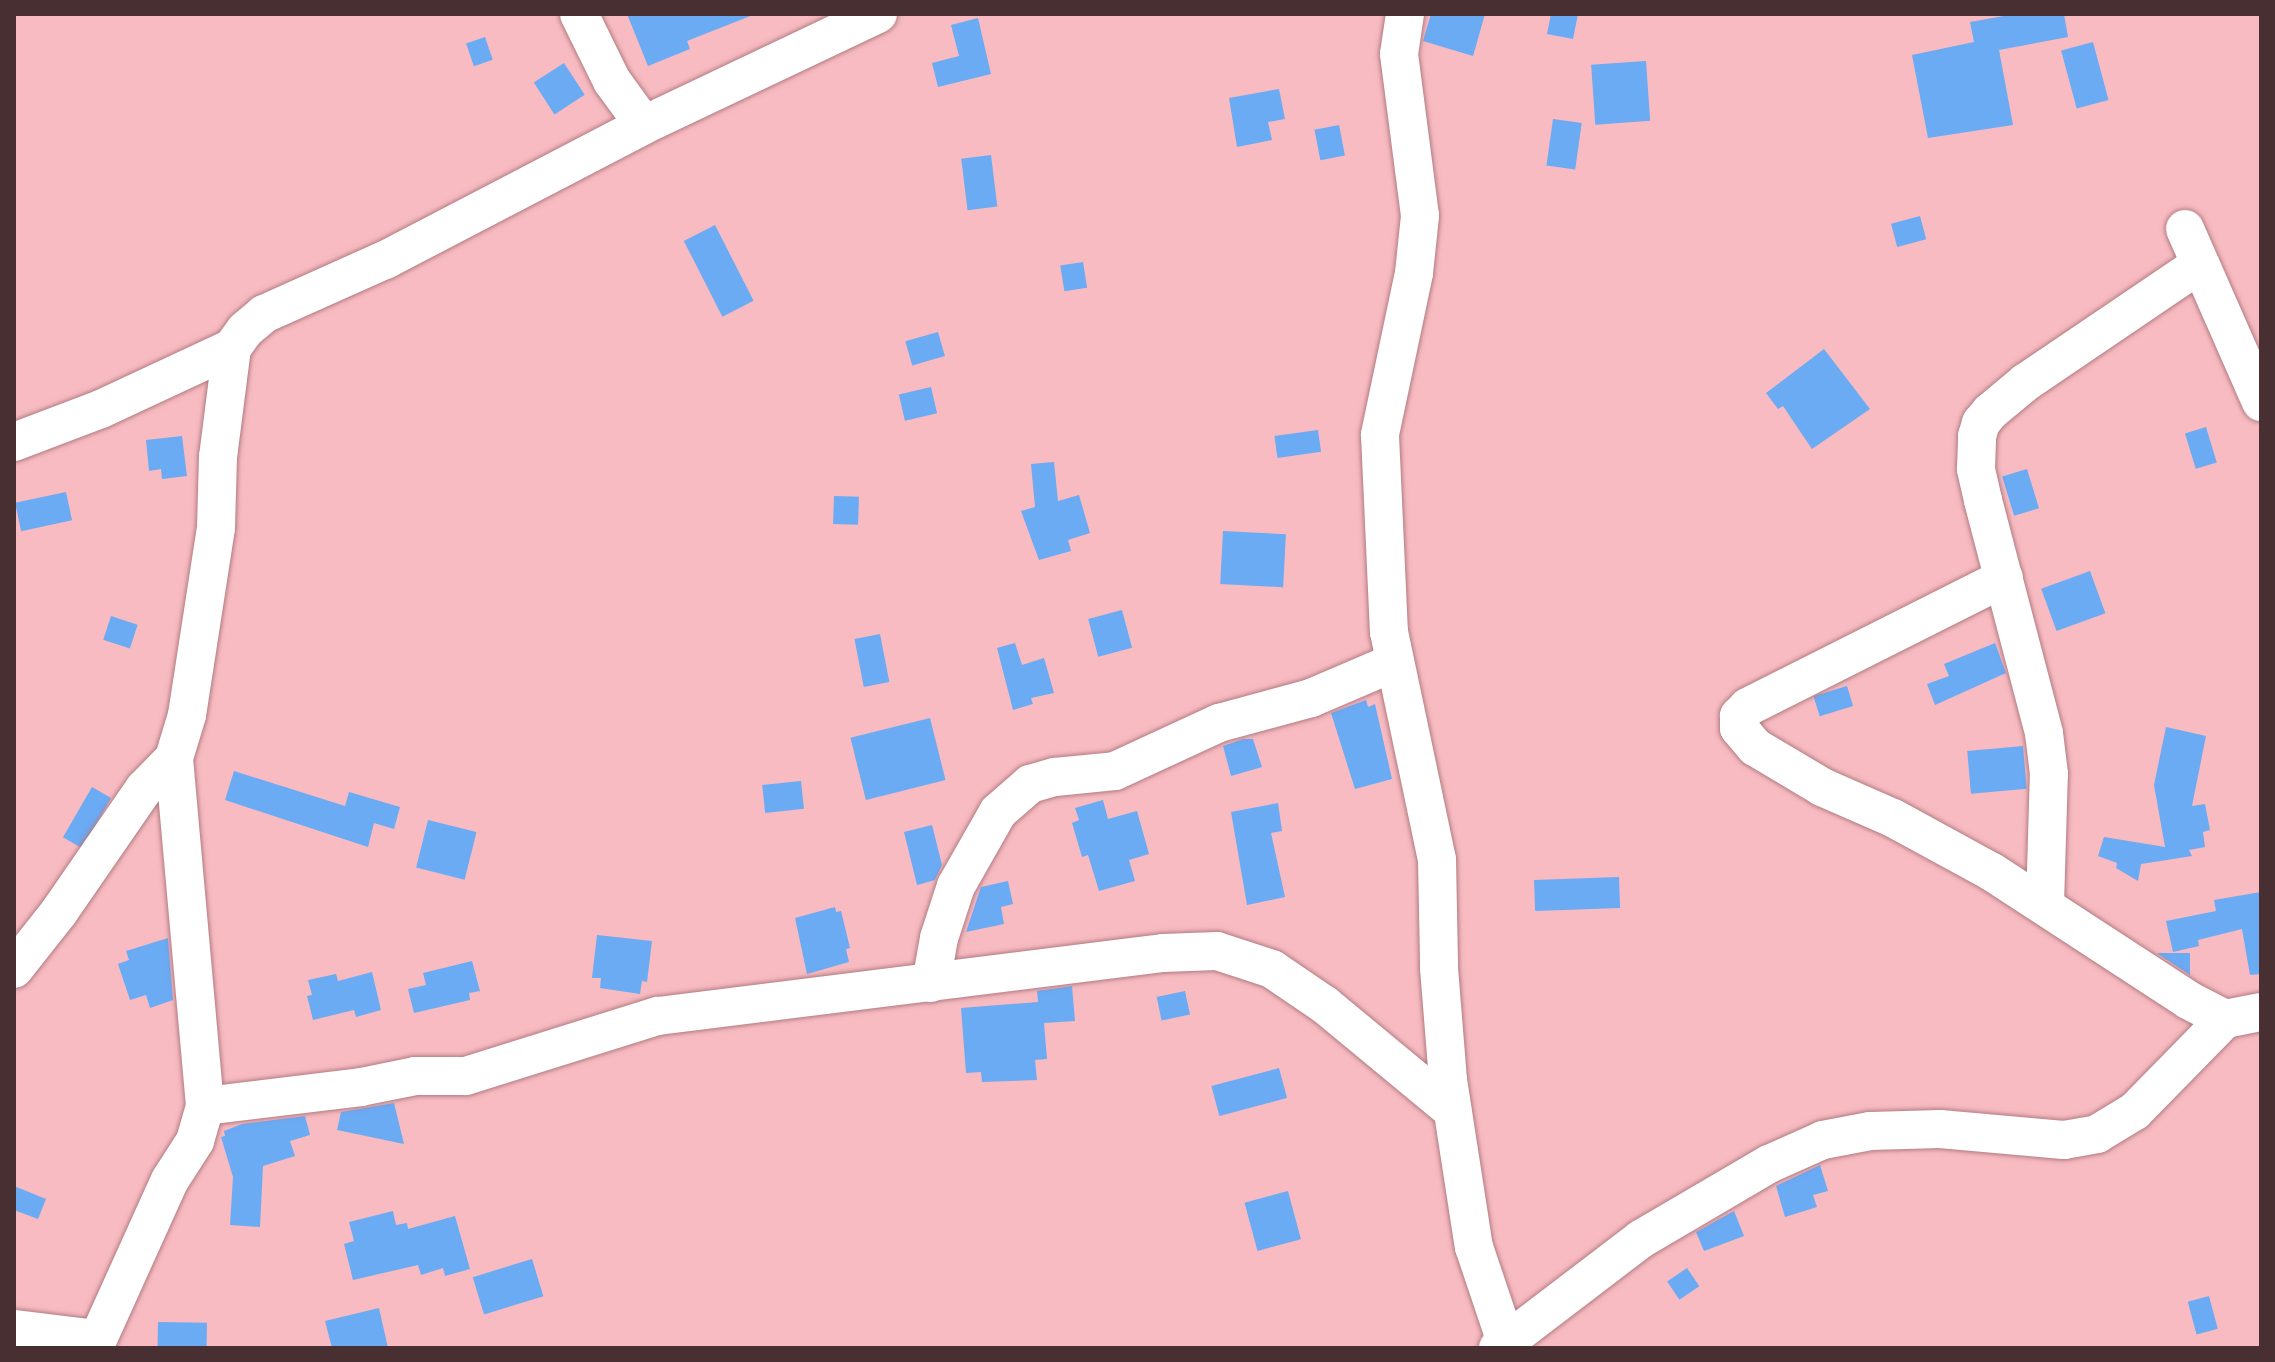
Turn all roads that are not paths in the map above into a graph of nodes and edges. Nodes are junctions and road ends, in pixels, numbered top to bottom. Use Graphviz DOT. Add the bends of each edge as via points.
graph roads {
  1 [pos="579,14"];
  2 [pos="1405,14"];
  3 [pos="872,15"];
  4 [pos="644,125"];
  5 [pos="2185,229"];
  6 [pos="2200,264"];
  7 [pos="232,348"];
  8 [pos="2261,402"];
  9 [pos="14,442"];
  10 [pos="2004,578"];
  11 [pos="1395,662"];
  12 [pos="174,758"];
  13 [pos="2045,905"];
  14 [pos="14,969"];
  15 [pos="931,983"];
  16 [pos="2243,1016"];
  17 [pos="205,1106"];
  18 [pos="1452,1110"];
  19 [pos="14,1329"];
  20 [pos="95,1344"];
  21 [pos="1502,1345"];
  1 -- 4 [label="street" via="612,81"];
  2 -- 11 [label="street" via="1399,54 1420,216 1414,273 1380,435 1389,632"];
  3 -- 4 [label="street"];
  4 -- 7 [label="street" via="385,260 264,314"];
  5 -- 6 [label="street"];
  6 -- 8 [label="street"];
  6 -- 10 [label="street" via="2026,382 1981,423 1976,469"];
  7 -- 9 [label="street" via="101,409"];
  7 -- 12 [label="street" via="218,457 216,528 187,715"];
  10 -- 13 [label="street" via="2041,718 2049,774"];
  10 -- 13 [label="street" via="1748,707 1739,716 1739,728 1755,747 1822,787 1893,818"];
  11 -- 15 [label="street" via="1311,698 1219,723 1115,771 1030,784 998,812 956,886"];
  11 -- 18 [label="street" via="1437,859 1439,968"];
  12 -- 14 [label="street" via="144,789"];
  12 -- 17 [label="street"];
  13 -- 16 [label="street" via="2188,1000"];
  15 -- 17 [label="street" via="658,1016 466,1076 415,1076"];
  15 -- 18 [label="street" via="1163,953 1217,951 1272,969 1325,1005"];
  16 -- 21 [label="street" via="2135,1111 2097,1134 2064,1140 1940,1129 1870,1131 1823,1140 1769,1164 1641,1239"];
  17 -- 20 [label="street" via="195,1141 170,1180"];
  18 -- 21 [label="street" via="1474,1247"];
  19 -- 20 [label="street"];
}
